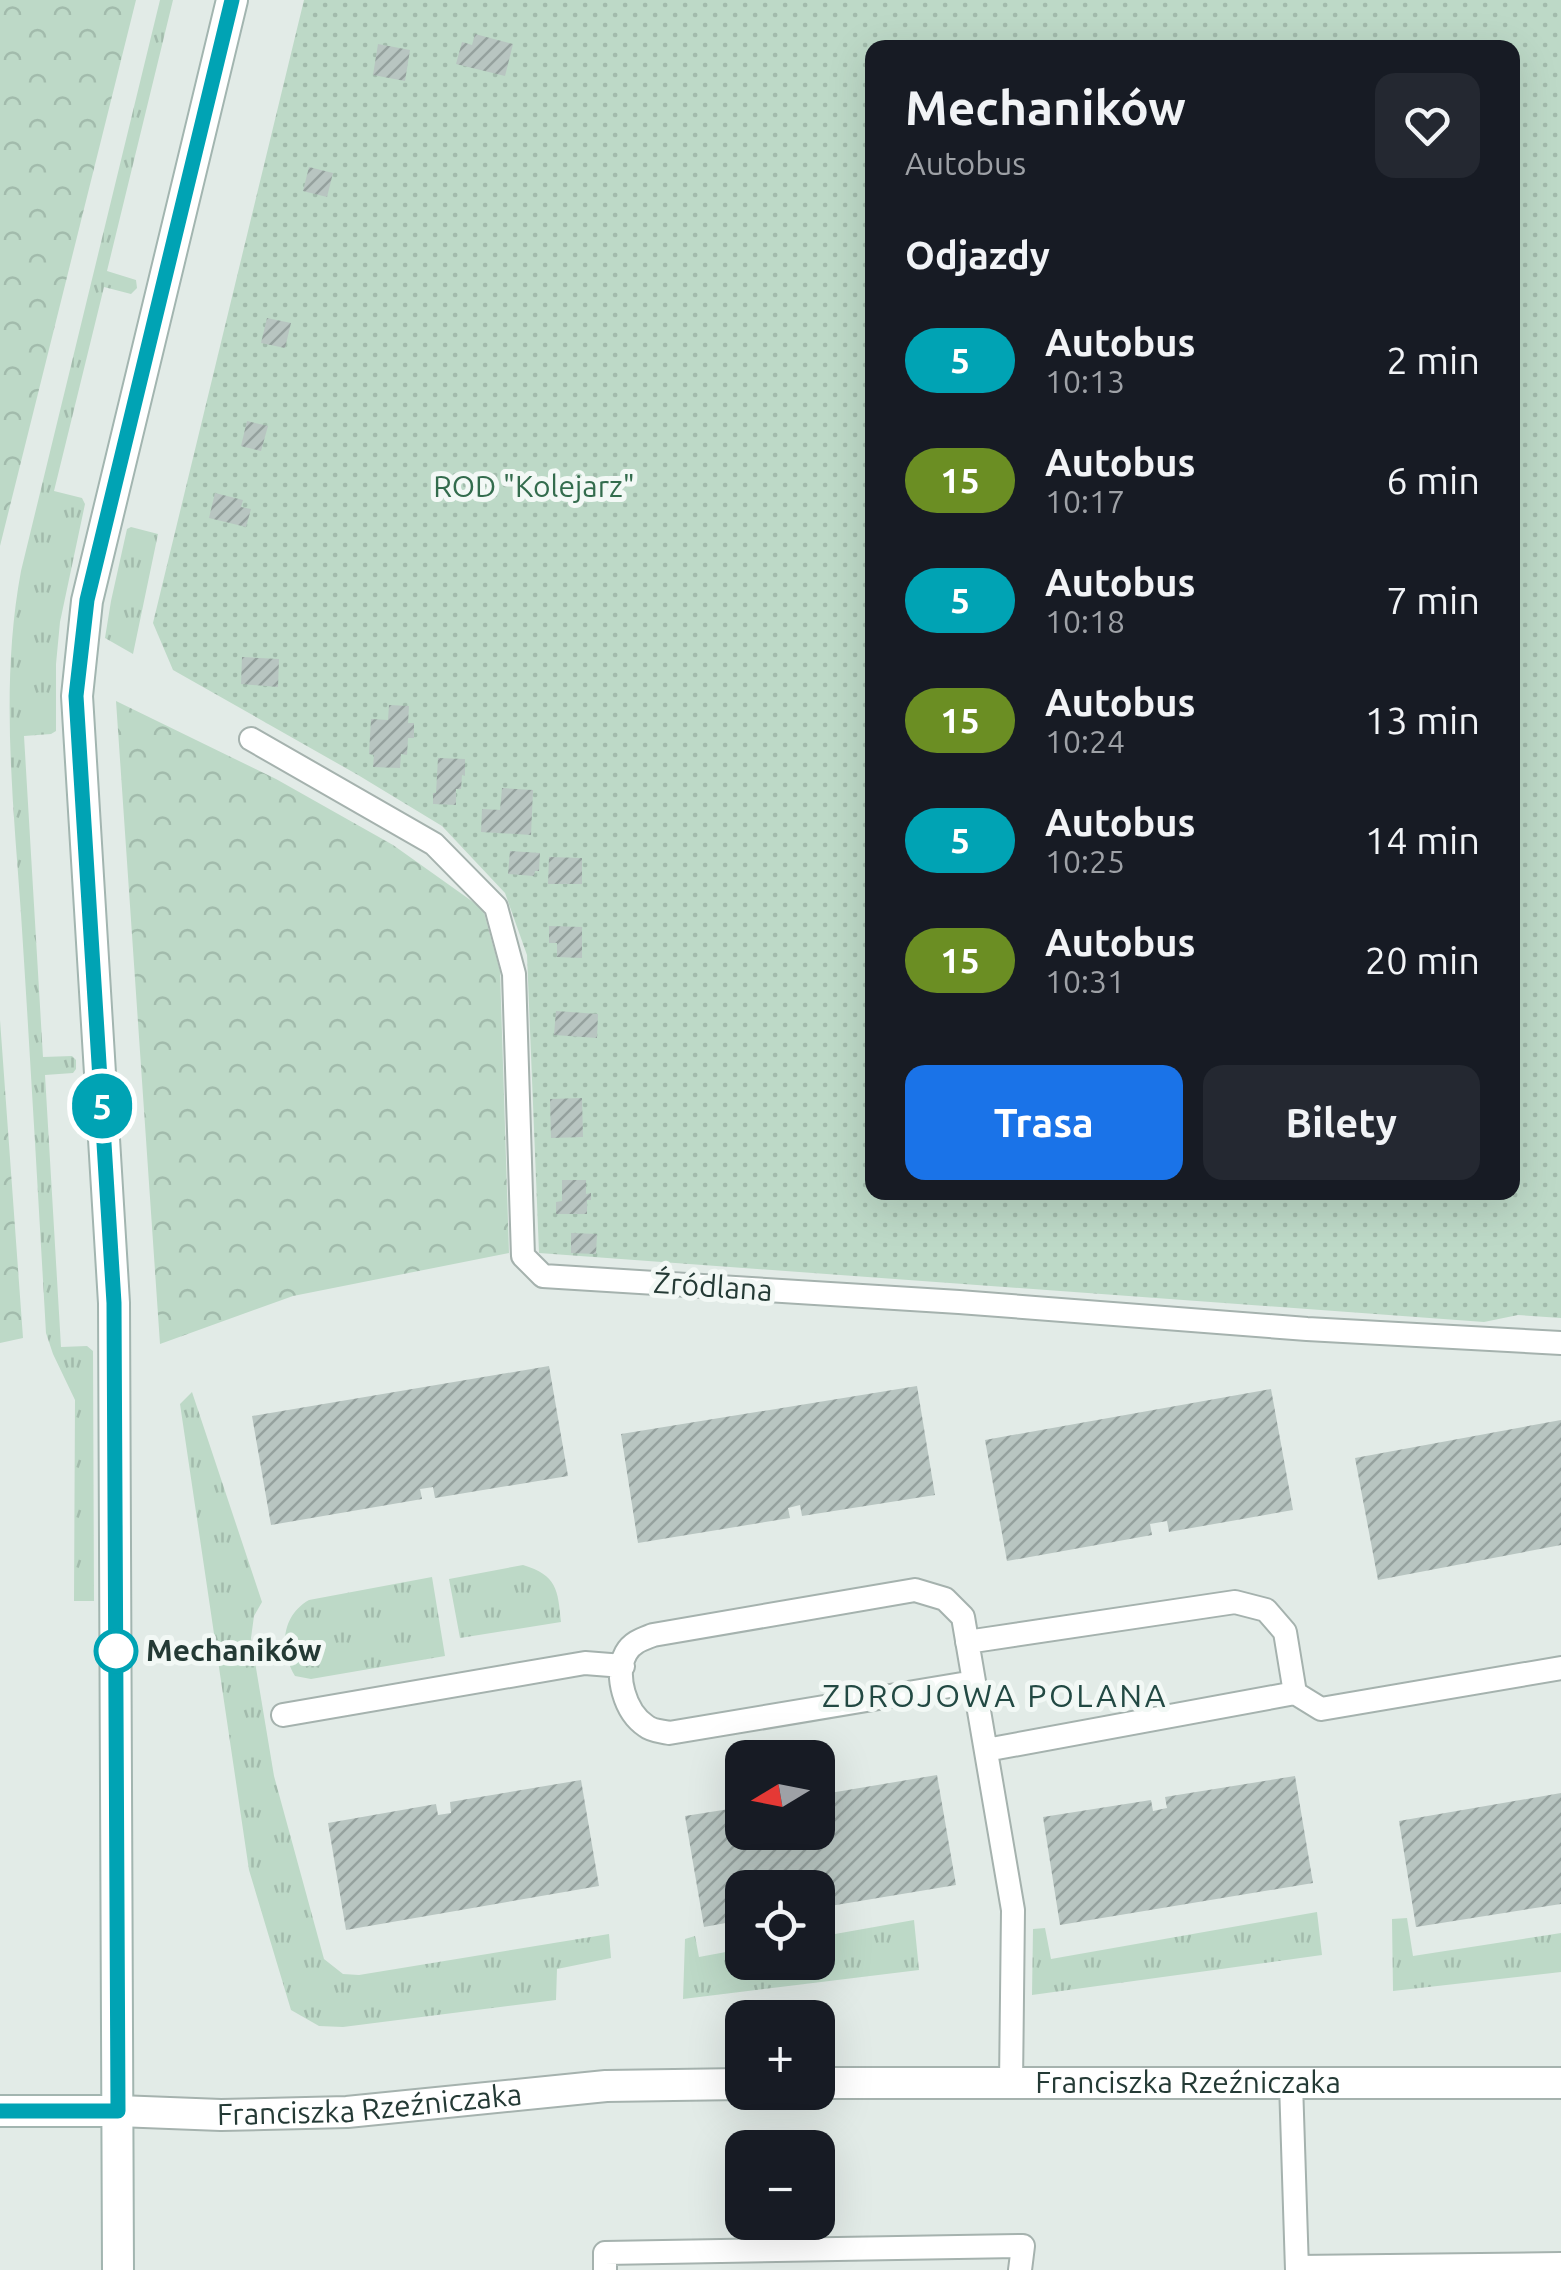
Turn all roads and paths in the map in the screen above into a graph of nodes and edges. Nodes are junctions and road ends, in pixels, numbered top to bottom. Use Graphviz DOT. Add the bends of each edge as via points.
graph roads {
  1 [pos="232,0"];
  2 [pos="251,740"];
  3 [pos="1561,1343"];
  4 [pos="968,1642"];
  5 [pos="623,1666"];
  6 [pos="1561,1668"];
  7 [pos="974,1682"];
  8 [pos="1295,1693"];
  9 [pos="283,1716"];
  10 [pos="986,1750"];
  11 [pos="835,2083"];
  12 [pos="1291,2083"];
  13 [pos="1561,2083"];
  14 [pos="725,2084"];
  15 [pos="1011,2084"];
  16 [pos="118,2111"];
  17 [pos="0,2112"];
  18 [pos="1561,2264"];
  19 [pos="1297,2269"];
  20 [pos="118,2270"];
  21 [pos="605,2270"];
  22 [pos="1020,2270"];
  1 -- 16 [label="street" via="87,600 76,696 114,1317"];
  2 -- 3 [label="lane, Źródlana" via="434,844 496,907 514,974 523,1256 544,1276"];
  4 -- 5 [label="lane" via="963,1617 945,1599 915,1590 653,1636 635,1642"];
  4 -- 7 [label="lane"];
  4 -- 8 [label="lane" via="1235,1602 1266,1610 1285,1632"];
  5 -- 7 [label="lane" via="624,1696 634,1715 648,1728 669,1733"];
  5 -- 9 [label="lane" via="585,1663"];
  6 -- 8 [label="lane" via="1321,1709"];
  7 -- 10 [label="lane"];
  8 -- 10 [label="lane"];
  10 -- 15 [label="lane" via="1013,1910"];
  11 -- 15 [label="street, Franciszka Rzeźniczaka"];
  12 -- 13 [label="street, Franciszka Rzeźniczaka"];
  12 -- 15 [label="street, Franciszka Rzeźniczaka"];
  12 -- 19 [label="lane"];
  14 -- 16 [label="street, Franciszka Rzeźniczaka" via="606,2086 347,2112"];
  16 -- 17 [label="street, Franciszka Rzeźniczaka"];
  16 -- 20 [label="street"];
  18 -- 19 [label="lane"];
  21 -- 22 [label="lane" via="605,2253 1023,2246"];
}
